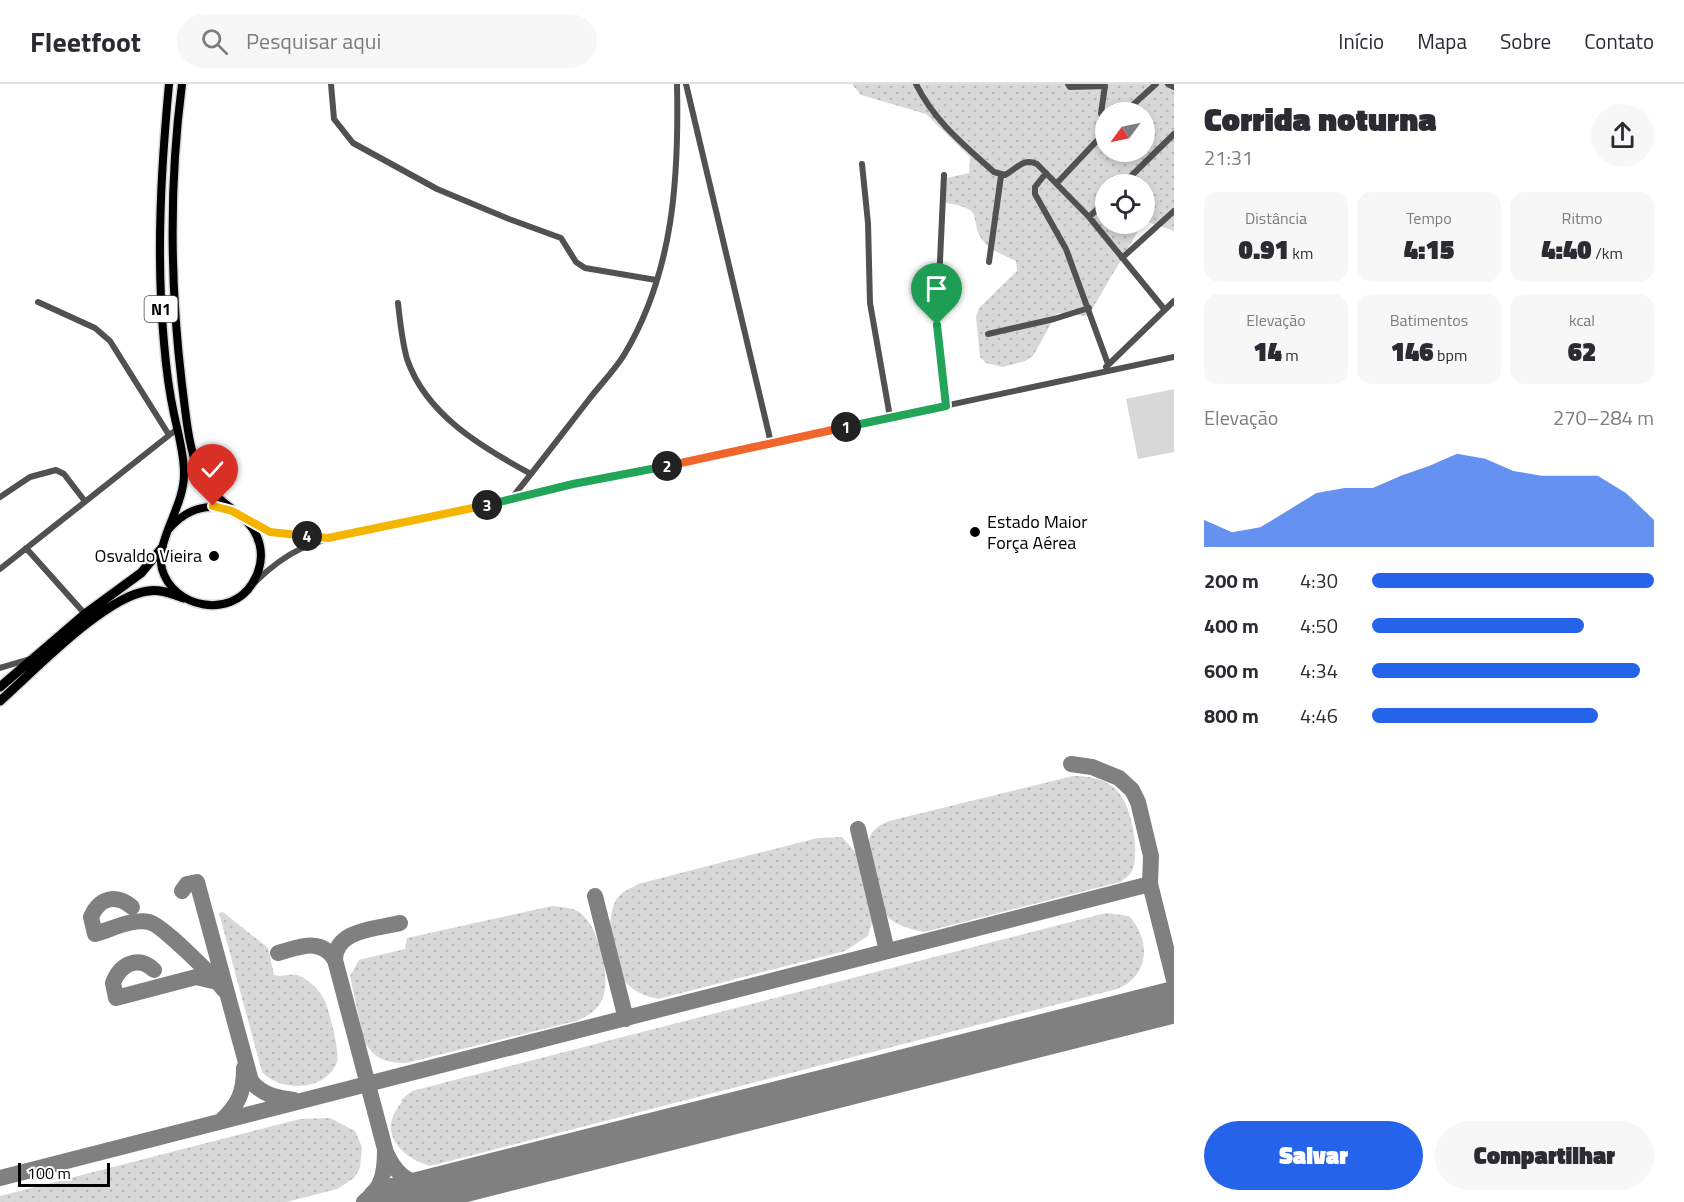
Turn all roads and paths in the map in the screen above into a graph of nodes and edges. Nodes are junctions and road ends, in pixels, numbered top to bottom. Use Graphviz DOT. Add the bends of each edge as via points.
graph roads {
  1 [pos="170,84"];
  2 [pos="182,84"];
  3 [pos="331,84"];
  4 [pos="677,84"];
  5 [pos="686,84"];
  6 [pos="916,84"];
  7 [pos="1068,84"];
  8 [pos="1156,84"];
  9 [pos="1168,84"];
  10 [pos="1174,87"];
  11 [pos="1103,102"];
  12 [pos="1136,102"];
  13 [pos="1174,134"];
  14 [pos="1095,142"];
  15 [pos="862,164"];
  16 [pos="1046,173"];
  17 [pos="1133,174"];
  18 [pos="944,175"];
  19 [pos="1001,176"];
  20 [pos="1057,183"];
  21 [pos="1174,211"];
  22 [pos="1095,212"];
  23 [pos="1089,218"];
  24 [pos="1122,258"];
  25 [pos="989,262"];
  26 [pos="656,280"];
  27 [pos="1174,301"];
  28 [pos="38,302"];
  29 [pos="398,303"];
  30 [pos="1089,308"];
  31 [pos="1165,310"];
  32 [pos="988,334"];
  33 [pos="1174,357"];
  34 [pos="1108,364"];
  35 [pos="1103,372"];
  36 [pos="946,406"];
  37 [pos="890,417"];
  38 [pos="177,429"];
  39 [pos="169,435"];
  40 [pos="771,443"];
  41 [pos="531,474"];
  42 [pos="0,496"];
  43 [pos="84,500"];
  44 [pos="511,500"];
  45 [pos="236,513"];
  46 [pos="244,519"];
  47 [pos="168,530"];
  48 [pos="328,538"];
  49 [pos="26,548"];
  50 [pos="162,548"];
  51 [pos="0,569"];
  52 [pos="252,585"];
  53 [pos="184,598"];
  54 [pos="85,614"];
  55 [pos="34,658"];
  56 [pos="0,668"];
  57 [pos="0,687"];
  58 [pos="0,701"];
  1 -- 38 [label="main road, N1" via="161,167 160,299"];
  2 -- 45 [label="main road, N1" via="172,238 176,329 186,417 201,477 216,497"];
  3 -- 26 [label="street" via="333,119 353,143 438,189 561,238 576,262 585,268"];
  4 -- 26 [label="street" via="675,204"];
  5 -- 40 [label="street"];
  6 -- 19 [label="street" via="944,126"];
  7 -- 11 [label="street" via="1105,86"];
  8 -- 12 [label="street"];
  9 -- 10 [label="street"];
  13 -- 17 [label="street"];
  14 -- 20 [label="street"];
  15 -- 37 [label="street" via="870,297"];
  16 -- 19 [label="street" via="1027,161"];
  16 -- 20 [label="street"];
  16 -- 30 [label="street" via="1035,187 1035,194 1066,249"];
  18 -- 36 [label="street" via="937,325"];
  19 -- 25 [label="street"];
  20 -- 23 [label="street"];
  21 -- 24 [label="street"];
  22 -- 23 [label="street"];
  23 -- 24 [label="street"];
  24 -- 31 [label="street"];
  26 -- 41 [label="street" via="642,321 623,356"];
  27 -- 31 [label="street"];
  28 -- 39 [label="street" via="95,328 110,341"];
  29 -- 41 [label="street" via="408,361 437,408 496,455"];
  30 -- 32 [label="street"];
  30 -- 34 [label="street"];
  31 -- 34 [label="street"];
  33 -- 35 [label="street"];
  34 -- 35 [label="street"];
  35 -- 36 [label="street"];
  36 -- 37 [label="street"];
  37 -- 40 [label="street"];
  38 -- 39 [label="street"];
  38 -- 47 [label="main road, N1" via="183,487"];
  39 -- 43 [label="street"];
  40 -- 44 [label="street"];
  41 -- 44 [label="street"];
  42 -- 43 [label="street" via="30,477 56,470 64,474"];
  43 -- 49 [label="street"];
  44 -- 48 [label="street"];
  45 -- 46 [label="main road"];
  45 -- 47 [label="main road" via="223,507 204,506 178,518"];
  46 -- 48 [label="street" via="282,535"];
  46 -- 52 [label="main road" via="259,544 259,570"];
  47 -- 50 [label="main road"];
  48 -- 52 [label="street" via="288,553"];
  49 -- 51 [label="street"];
  49 -- 54 [label="street"];
  50 -- 53 [label="main road" via="162,568"];
  50 -- 54 [label="highway" via="141,573"];
  52 -- 53 [label="main road" via="235,600 219,604 204,605"];
  53 -- 58 [label="highway" via="158,590 123,600 90,622"];
  54 -- 55 [label="highway"];
  55 -- 56 [label="street"];
  55 -- 57 [label="highway"];
}
